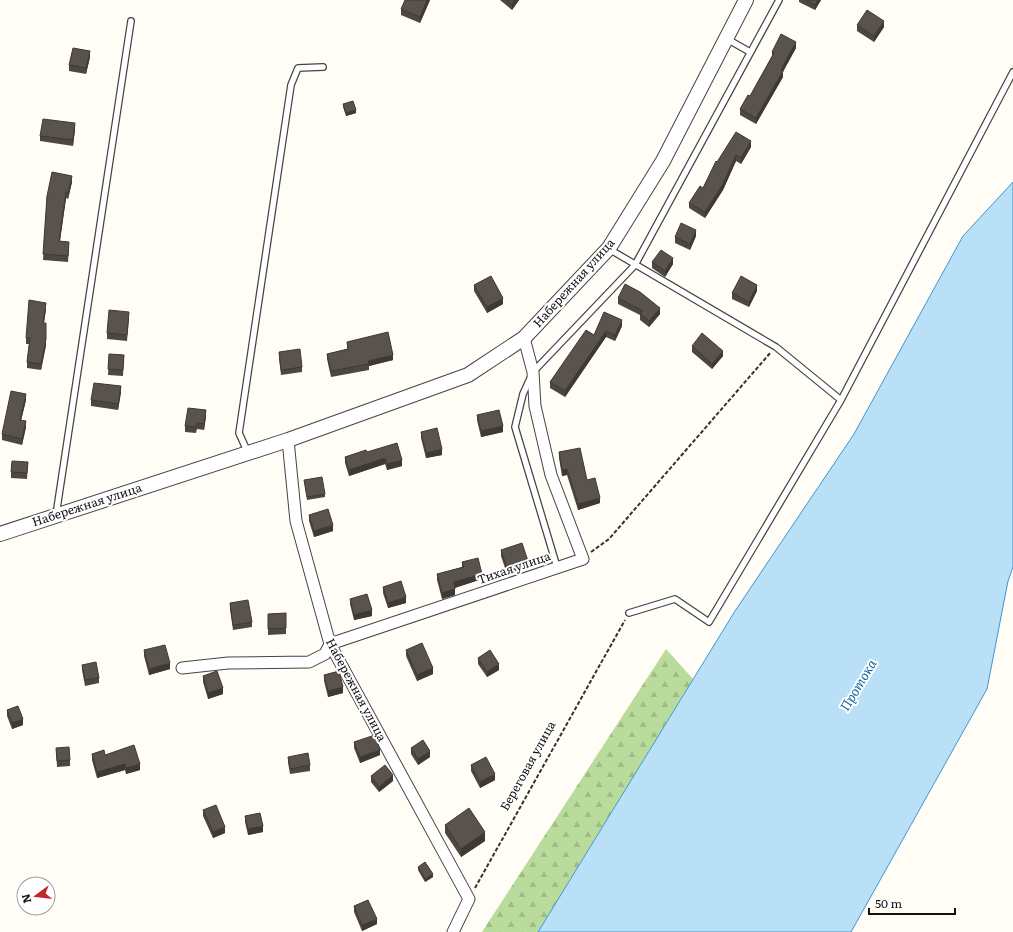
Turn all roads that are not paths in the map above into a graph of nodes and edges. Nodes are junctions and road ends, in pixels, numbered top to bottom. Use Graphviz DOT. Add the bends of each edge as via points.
graph roads {
  1 [pos="746,0"];
  2 [pos="779,0"];
  3 [pos="131,21"];
  4 [pos="726,39"];
  5 [pos="750,52"];
  6 [pos="323,67"];
  7 [pos="1013,72"];
  8 [pos="609,248"];
  9 [pos="635,265"];
  10 [pos="524,338"];
  11 [pos="532,372"];
  12 [pos="841,400"];
  13 [pos="288,440"];
  14 [pos="248,453"];
  15 [pos="56,515"];
  16 [pos="0,534"];
  17 [pos="557,567"];
  18 [pos="629,613"];
  19 [pos="330,644"];
  20 [pos="182,668"];
  21 [pos="453,932"];
  1 -- 4 [label="street, Набережная улица"];
  2 -- 5 [label="lane"];
  3 -- 15 [label="lane"];
  4 -- 5 [label="lane"];
  4 -- 8 [label="street, Набережная улица" via="662,161"];
  5 -- 9 [label="lane"];
  6 -- 14 [label="lane" via="298,68 291,85 239,433"];
  7 -- 12 [label="lane"];
  8 -- 9 [label="lane"];
  8 -- 10 [label="street, Набережная улица"];
  9 -- 11 [label="lane"];
  9 -- 12 [label="lane" via="776,347"];
  10 -- 11 [label="street"];
  10 -- 13 [label="street, Набережная улица" via="468,375"];
  11 -- 17 [label="lane" via="523,394 515,427"];
  11 -- 17 [label="street, Тихая улица" via="535,406 551,475 583,559"];
  12 -- 18 [label="lane" via="709,622 675,599"];
  13 -- 14 [label="street, Набережная улица"];
  13 -- 19 [label="street, Набережная улица" via="296,521"];
  14 -- 15 [label="street, Набережная улица"];
  15 -- 16 [label="street, Набережная улица"];
  17 -- 19 [label="street, Тихая улица"];
  19 -- 20 [label="street, Тихая улица" via="325,654 309,662 228,663"];
  19 -- 21 [label="street, Набережная улица" via="469,898"];
}
